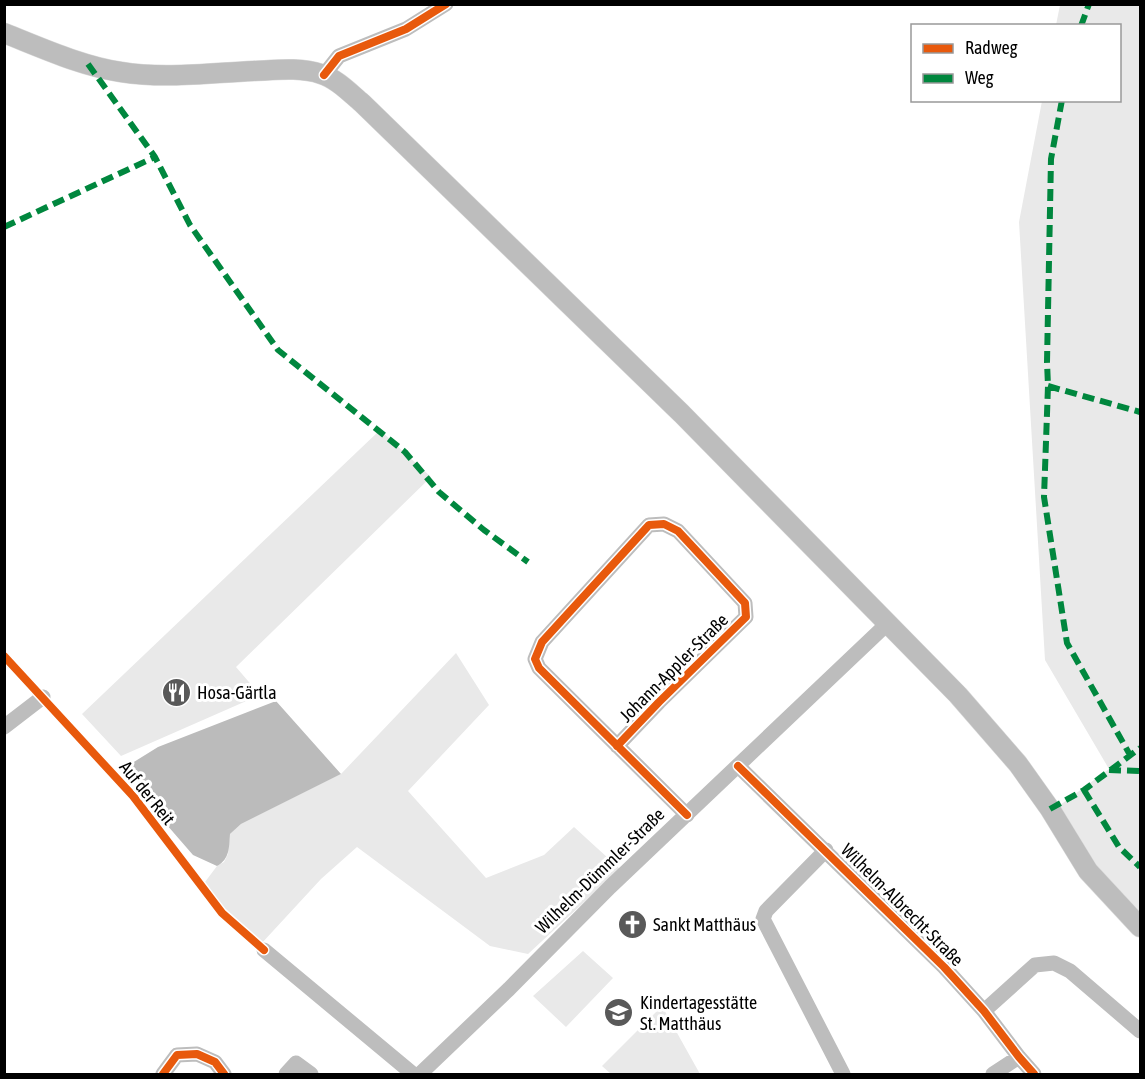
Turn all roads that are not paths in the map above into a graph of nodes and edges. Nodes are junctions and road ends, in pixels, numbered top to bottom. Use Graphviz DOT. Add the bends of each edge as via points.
graph roads {
  1 [pos="446,4"];
  2 [pos="4,33"];
  3 [pos="324,75"];
  4 [pos="888,623"];
  5 [pos="43,697"];
  6 [pos="4,727"];
  7 [pos="617,746"];
  8 [pos="738,766"];
  9 [pos="687,814"];
  10 [pos="826,850"];
  11 [pos="1140,927"];
  12 [pos="264,950"];
  13 [pos="984,1011"];
  14 [pos="1140,1031"];
  15 [pos="1019,1057"];
  16 [pos="163,1074"];
  17 [pos="224,1074"];
  18 [pos="286,1074"];
  19 [pos="312,1074"];
  20 [pos="413,1074"];
  21 [pos="420,1074"];
  22 [pos="843,1074"];
  23 [pos="993,1074"];
  24 [pos="1034,1074"];
  1 -- 3 [label="street" via="406,29 339,56"];
  2 -- 3 [label="main road" via="88,64 122,72 165,75 286,69"];
  3 -- 4 [label="main road" via="362,103 682,414"];
  4 -- 8 [label="street, Wilhelm-Dümmler-Straße"];
  4 -- 11 [label="main road" via="1010,755 1050,809 1088,871"];
  5 -- 6 [label="street"];
  7 -- 7 [label="street, Johann-Appler-Straße" via="539,668 535,659 542,642 649,525 664,524 678,531 745,603 746,617"];
  7 -- 9 [label="street, Johann-Appler-Straße"];
  8 -- 9 [label="street, Wilhelm-Dümmler-Straße"];
  8 -- 10 [label="street, Wilhelm-Albrecht-Straße"];
  9 -- 21 [label="street, Wilhelm-Dümmler-Straße"];
  10 -- 13 [label="street, Wilhelm-Albrecht-Straße"];
  10 -- 22 [label="street" via="766,911 763,919"];
  12 -- 20 [label="street"];
  13 -- 14 [label="street" via="1035,965 1054,963 1070,970"];
  13 -- 15 [label="street, Wilhelm-Albrecht-Straße"];
  15 -- 23 [label="street"];
  15 -- 24 [label="street, Wilhelm-Albrecht-Straße"];
  16 -- 17 [label="street" via="177,1055 197,1054 215,1062"];
  18 -- 19 [label="street" via="296,1063"];
}
